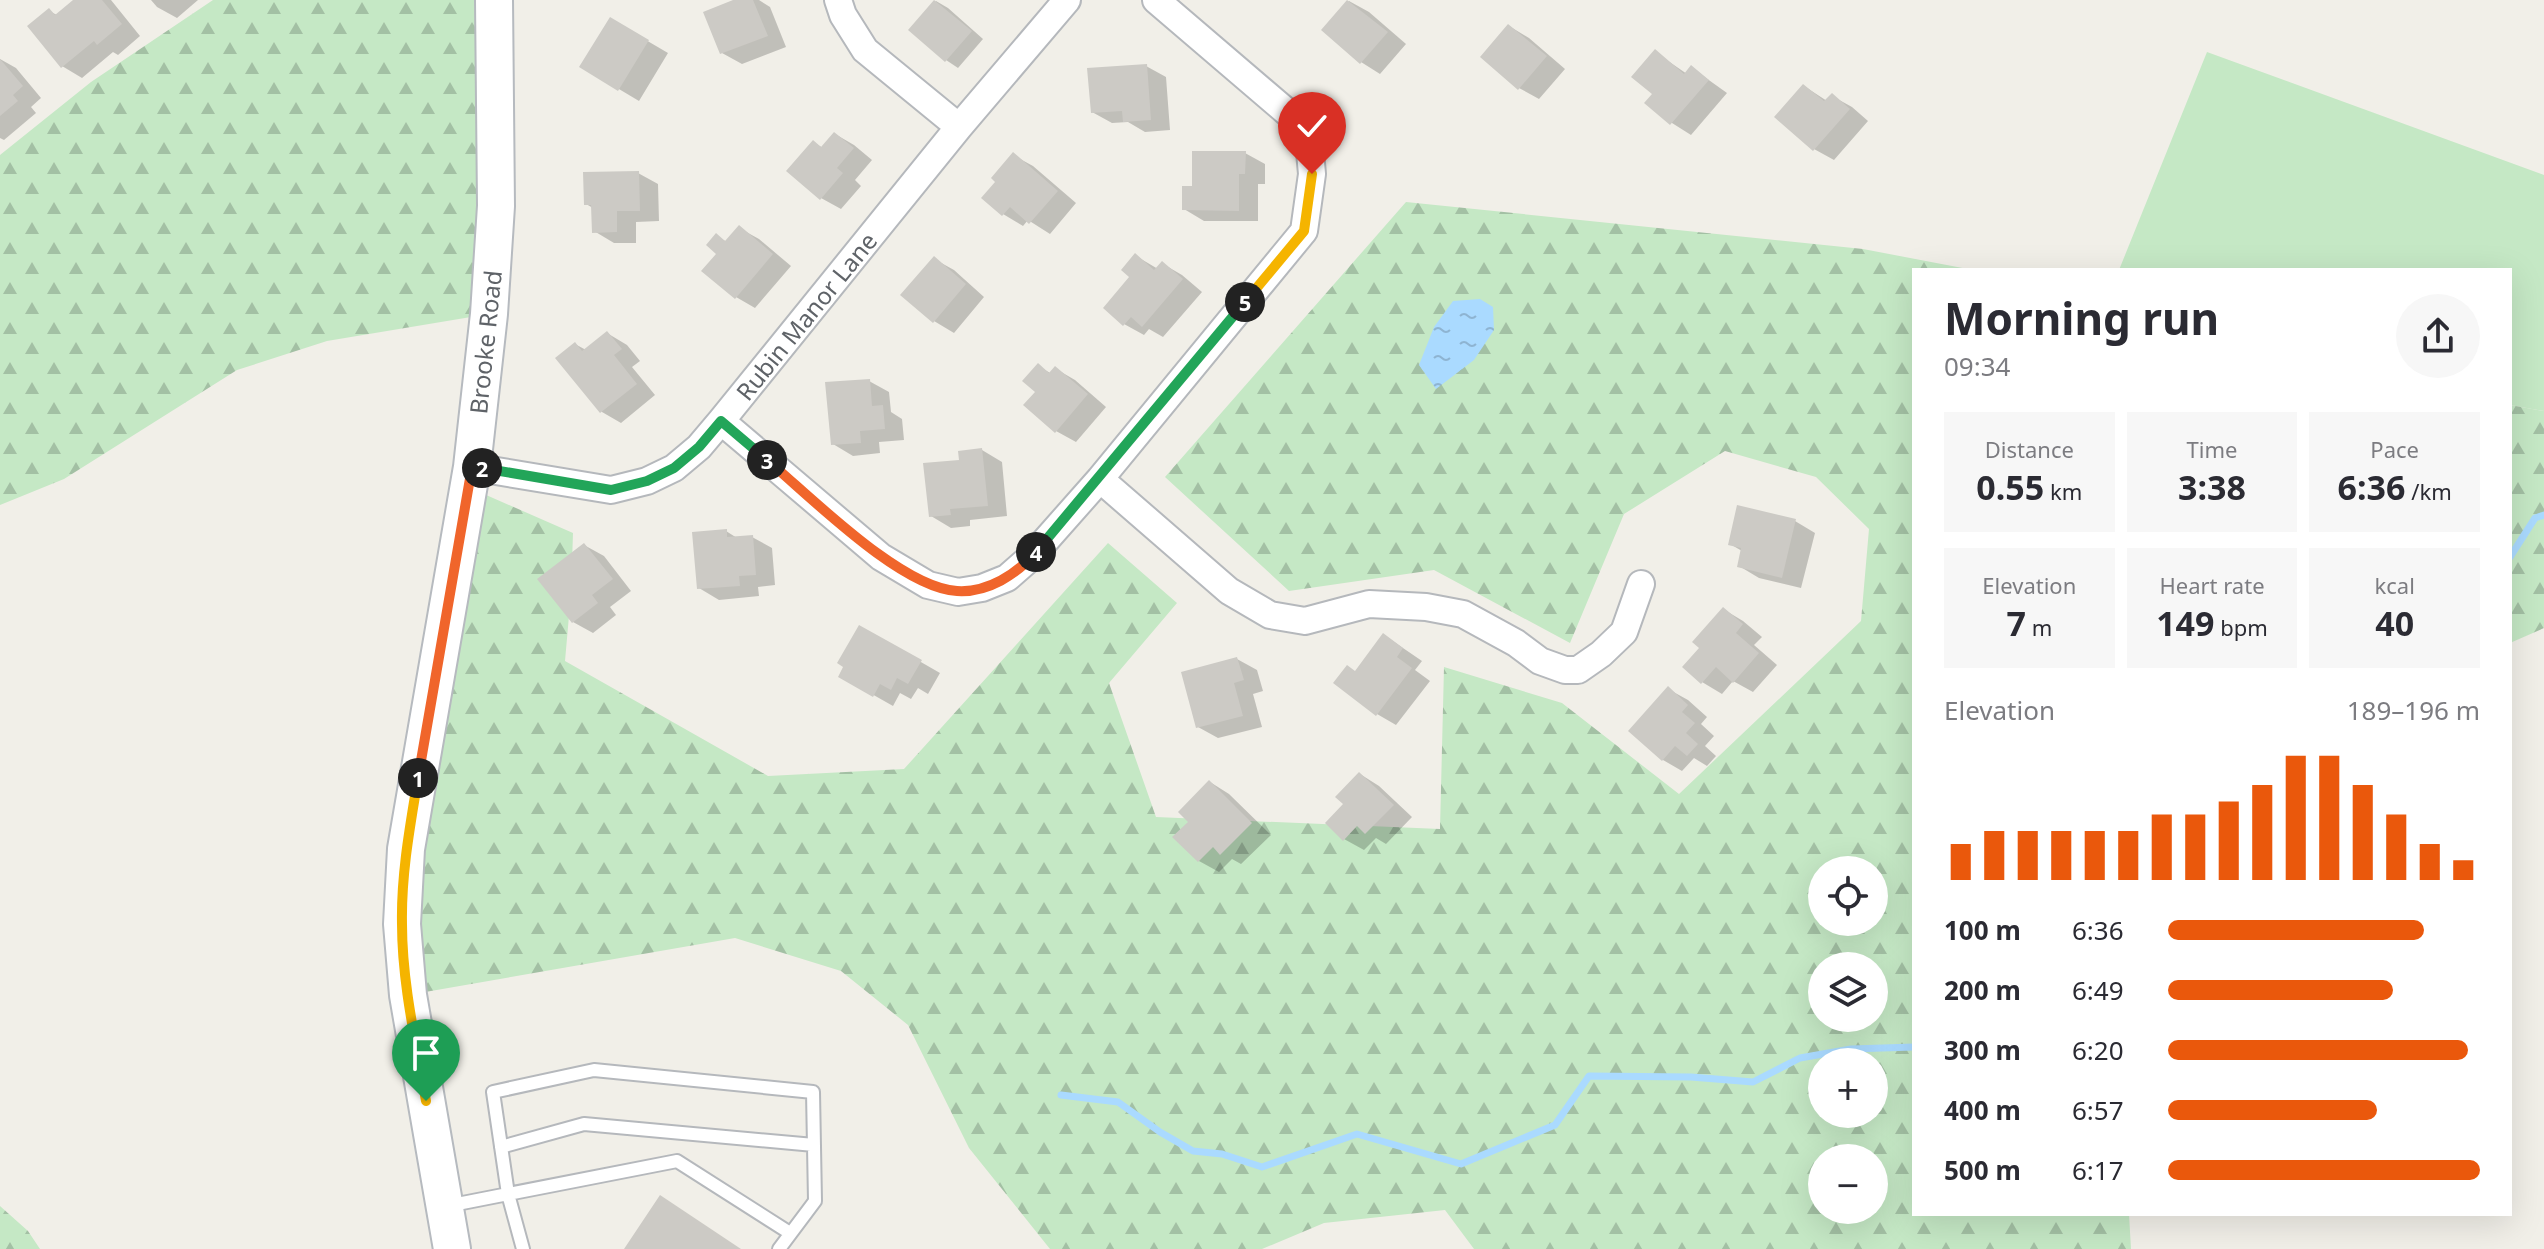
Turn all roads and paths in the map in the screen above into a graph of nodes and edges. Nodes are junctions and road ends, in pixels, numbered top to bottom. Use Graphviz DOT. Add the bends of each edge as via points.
graph roads {
  1 [pos="494,0"];
  2 [pos="838,0"];
  3 [pos="1067,0"];
  4 [pos="1156,0"];
  5 [pos="959,127"];
  6 [pos="721,421"];
  7 [pos="472,467"];
  8 [pos="1100,479"];
  9 [pos="1641,584"];
  10 [pos="814,1145"];
  11 [pos="501,1147"];
  12 [pos="508,1194"];
  13 [pos="445,1206"];
  14 [pos="790,1233"];
  15 [pos="452,1249"];
  16 [pos="523,1249"];
  17 [pos="779,1249"];
  1 -- 7 [label="street, Brooke Road" via="496,206"];
  2 -- 5 [label="street" via="865,50"];
  3 -- 5 [label="street, Rubin Manor Lane"];
  4 -- 8 [label="street" via="1295,119 1310,152 1312,174 1304,231"];
  5 -- 6 [label="street, Rubin Manor Lane"];
  6 -- 7 [label="street, Rubin Manor Lane" via="674,468 611,490"];
  6 -- 8 [label="street" via="881,557 928,585 958,592 1007,578"];
  7 -- 13 [label="street, Brooke Road" via="406,849 402,924 408,995"];
  8 -- 9 [label="street" via="1229,591 1270,615 1305,621 1369,604 1426,607 1463,614 1540,661 1578,670 1624,632"];
  10 -- 11 [label="lane" via="584,1124"];
  10 -- 11 [label="lane" via="813,1092 594,1070 493,1092"];
  10 -- 14 [label="lane" via="815,1201"];
  11 -- 12 [label="lane"];
  12 -- 13 [label="lane"];
  12 -- 14 [label="lane" via="677,1161"];
  12 -- 16 [label="lane"];
  13 -- 15 [label="street, Brooke Road"];
  14 -- 17 [label="lane"];
}
